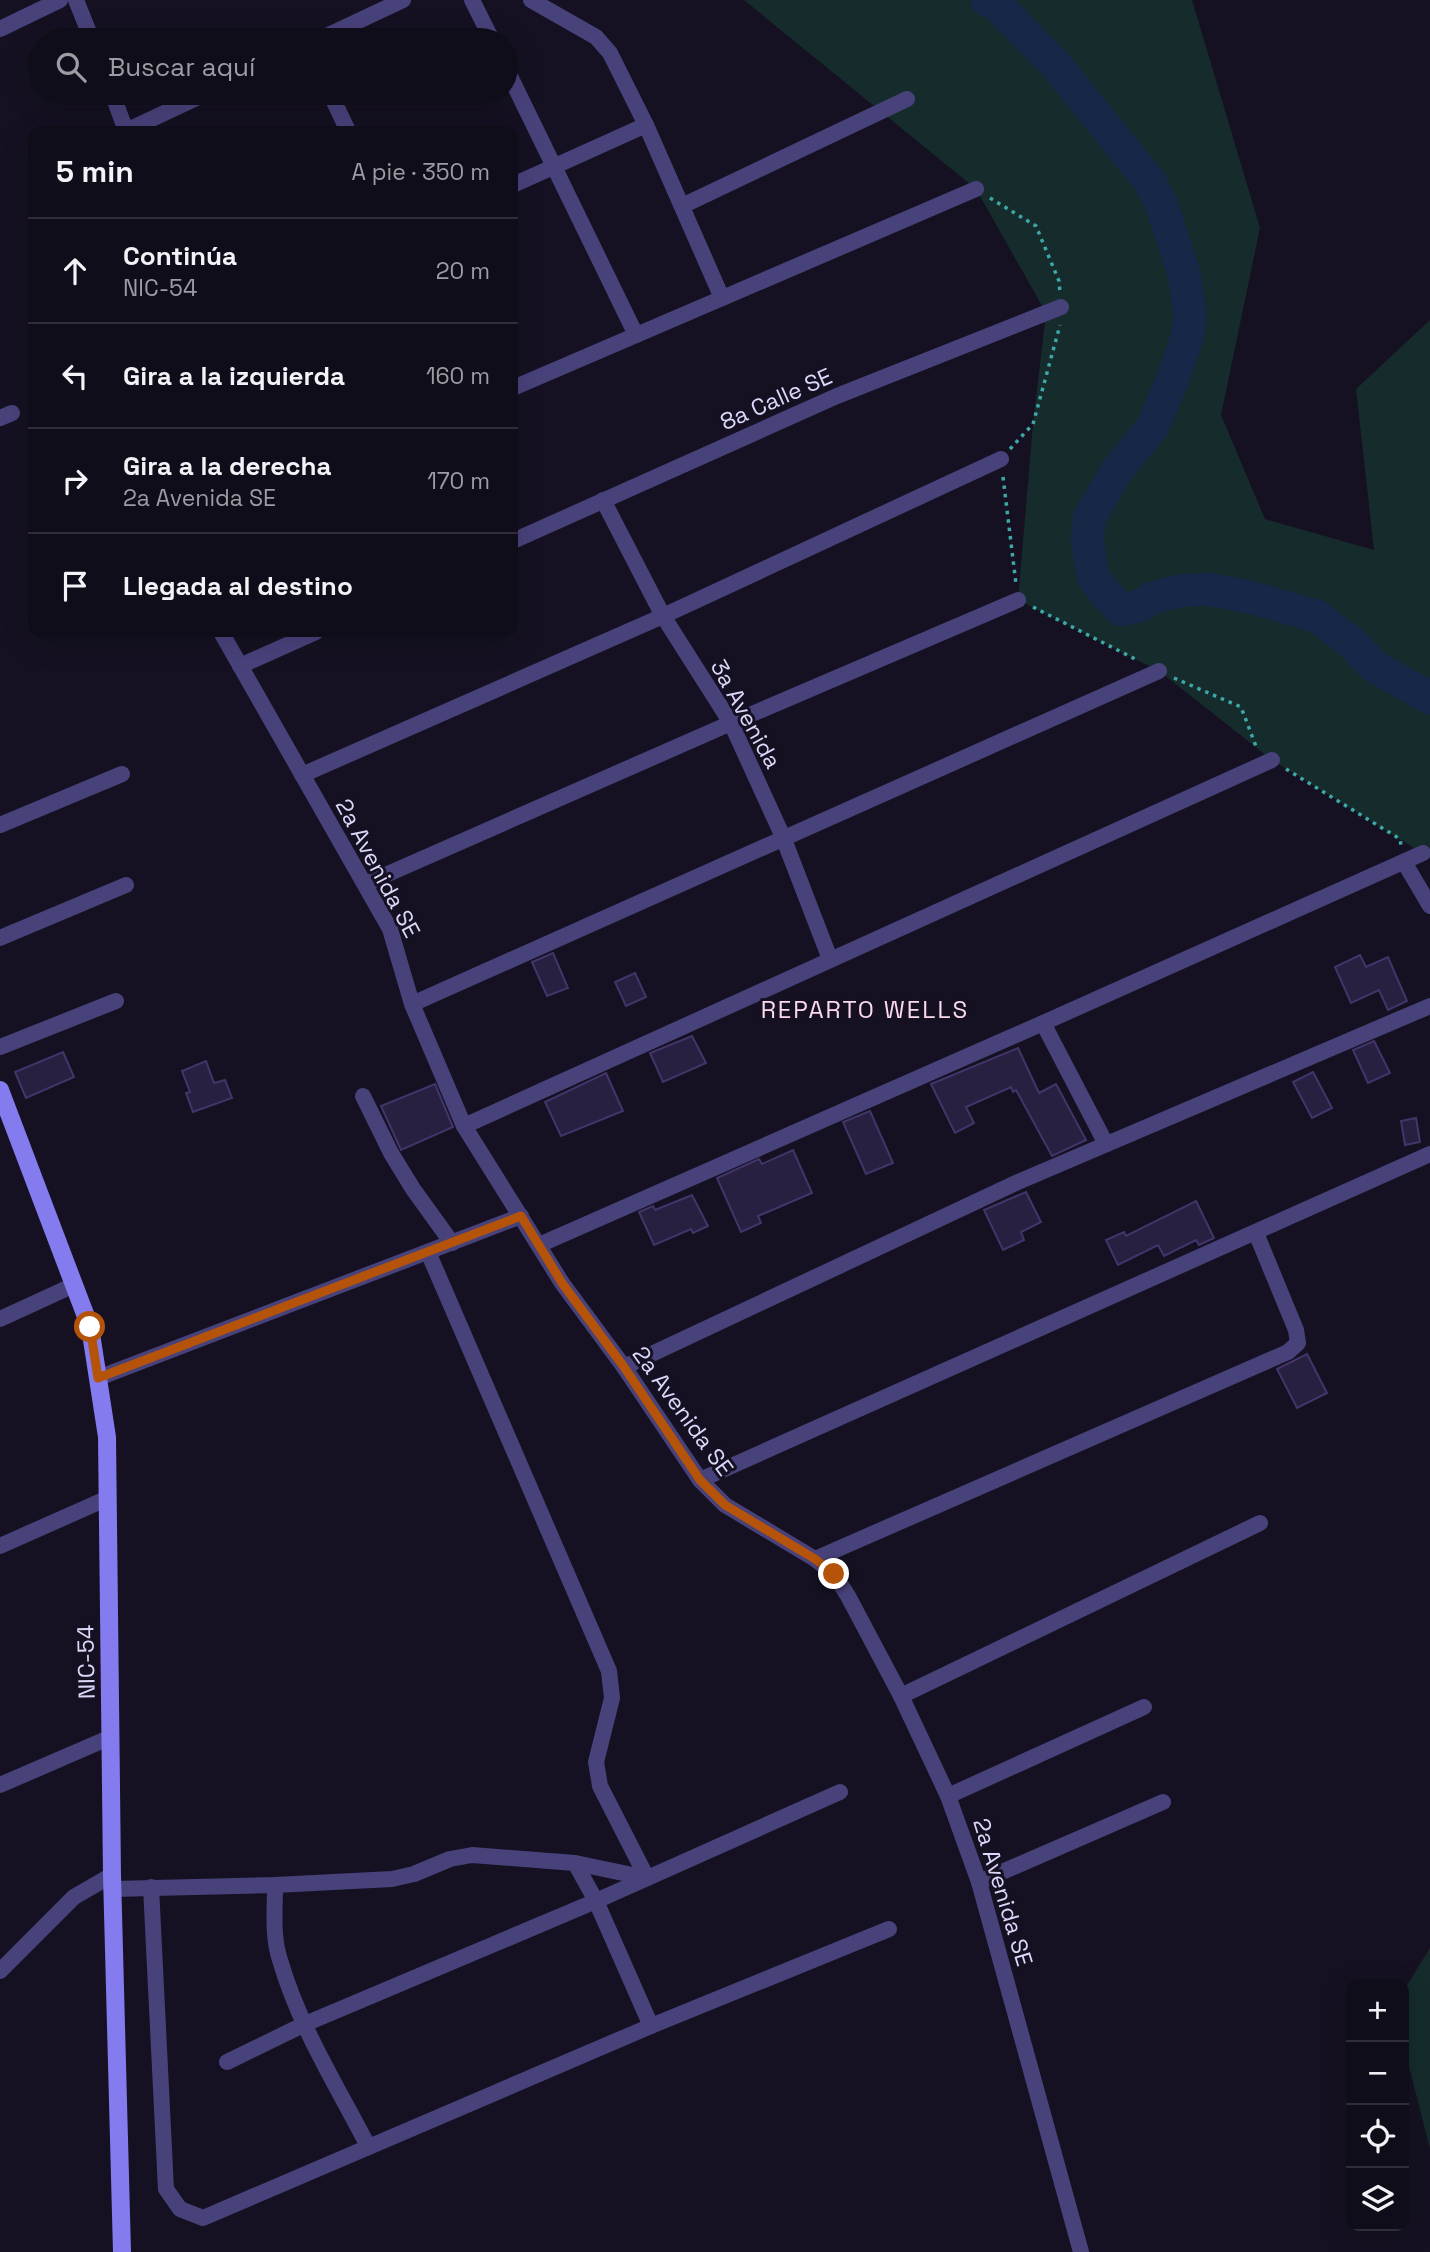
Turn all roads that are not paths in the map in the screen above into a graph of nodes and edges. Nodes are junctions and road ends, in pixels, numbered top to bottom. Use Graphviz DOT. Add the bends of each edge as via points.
graph roads {
  1 [pos="60,0"];
  2 [pos="76,0"];
  3 [pos="403,0"];
  4 [pos="472,0"];
  5 [pos="531,0"];
  6 [pos="87,28"];
  7 [pos="344,28"];
  8 [pos="486,28"];
  9 [pos="0,29"];
  10 [pos="518,92"];
  11 [pos="907,99"];
  12 [pos="116,105"];
  13 [pos="181,105"];
  14 [pos="336,105"];
  15 [pos="646,125"];
  16 [pos="124,126"];
  17 [pos="137,126"];
  18 [pos="346,126"];
  19 [pos="554,166"];
  20 [pos="518,183"];
  21 [pos="976,189"];
  22 [pos="682,206"];
  23 [pos="722,298"];
  24 [pos="1061,307"];
  25 [pos="636,335"];
  26 [pos="518,386"];
  27 [pos="1001,459"];
  28 [pos="603,500"];
  29 [pos="518,539"];
  30 [pos="1018,600"];
  31 [pos="663,616"];
  32 [pos="224,637"];
  33 [pos="305,637"];
  34 [pos="240,666"];
  35 [pos="1159,671"];
  36 [pos="731,723"];
  37 [pos="1272,760"];
  38 [pos="122,774"];
  39 [pos="302,775"];
  40 [pos="0,825"];
  41 [pos="783,837"];
  42 [pos="1423,853"];
  43 [pos="1404,862"];
  44 [pos="365,884"];
  45 [pos="126,885"];
  46 [pos="1430,906"];
  47 [pos="0,938"];
  48 [pos="830,959"];
  49 [pos="116,1001"];
  50 [pos="412,1004"];
  51 [pos="1430,1006"];
  52 [pos="1043,1023"];
  53 [pos="0,1047"];
  54 [pos="0,1090"];
  55 [pos="363,1096"];
  56 [pos="464,1126"];
  57 [pos="1106,1144"];
  58 [pos="1430,1154"];
  59 [pos="521,1216"];
  60 [pos="1256,1233"];
  61 [pos="452,1243"];
  62 [pos="539,1245"];
  63 [pos="428,1252"];
  64 [pos="74,1285"];
  65 [pos="0,1319"];
  66 [pos="624,1367"];
  67 [pos="98,1378"];
  68 [pos="700,1480"];
  69 [pos="108,1498"];
  70 [pos="1259,1523"];
  71 [pos="0,1546"];
  72 [pos="815,1559"];
  73 [pos="901,1696"];
  74 [pos="1144,1707"];
  75 [pos="111,1737"];
  76 [pos="0,1785"];
  77 [pos="840,1792"];
  78 [pos="948,1796"];
  79 [pos="1163,1802"];
  80 [pos="575,1863"];
  81 [pos="647,1878"];
  82 [pos="113,1882"];
  83 [pos="979,1882"];
  84 [pos="275,1885"];
  85 [pos="151,1887"];
  86 [pos="596,1900"];
  87 [pos="889,1929"];
  88 [pos="0,1971"];
  89 [pos="305,2024"];
  90 [pos="651,2026"];
  91 [pos="227,2062"];
  92 [pos="368,2146"];
  93 [pos="122,2252"];
  94 [pos="1081,2252"];
  1 -- 9 [label="street"];
  2 -- 6 [label="street"];
  3 -- 7 [label="street"];
  4 -- 8 [label="street"];
  5 -- 15 [label="street" via="596,37 615,61"];
  10 -- 19 [label="street"];
  11 -- 22 [label="street"];
  12 -- 16 [label="street"];
  13 -- 17 [label="street"];
  14 -- 18 [label="street"];
  15 -- 19 [label="street"];
  15 -- 22 [label="street"];
  19 -- 20 [label="street"];
  19 -- 25 [label="street"];
  21 -- 23 [label="street"];
  22 -- 23 [label="street"];
  23 -- 25 [label="street"];
  24 -- 28 [label="street, 8a Calle SE" via="837,396"];
  25 -- 26 [label="street"];
  27 -- 31 [label="street"];
  28 -- 29 [label="street, 8a Calle SE"];
  28 -- 31 [label="street, 3a Avenida"];
  30 -- 36 [label="street"];
  31 -- 36 [label="street, 3a Avenida"];
  31 -- 39 [label="street"];
  32 -- 34 [label="street, 2a Avenida SE"];
  33 -- 34 [label="street"];
  34 -- 39 [label="street, 2a Avenida SE"];
  35 -- 41 [label="street"];
  36 -- 41 [label="street, 3a Avenida"];
  36 -- 44 [label="street"];
  37 -- 48 [label="street"];
  38 -- 40 [label="street"];
  39 -- 44 [label="street, 2a Avenida SE"];
  41 -- 48 [label="street, 3a Avenida"];
  41 -- 50 [label="street"];
  42 -- 43 [label="street"];
  43 -- 46 [label="street"];
  43 -- 52 [label="street"];
  44 -- 50 [label="street, 2a Avenida SE" via="390,929"];
  45 -- 47 [label="street"];
  48 -- 56 [label="street"];
  49 -- 53 [label="street"];
  50 -- 56 [label="street, 2a Avenida SE"];
  51 -- 57 [label="street"];
  52 -- 57 [label="street"];
  52 -- 62 [label="street"];
  54 -- 64 [label="main road, NIC-54 / NIC-54"];
  55 -- 61 [label="street" via="391,1153"];
  56 -- 59 [label="street, 2a Avenida SE"];
  57 -- 66 [label="street"];
  58 -- 60 [label="street"];
  59 -- 61 [label="street"];
  59 -- 62 [label="street, 2a Avenida SE"];
  60 -- 68 [label="street"];
  60 -- 72 [label="street" via="1296,1330 1298,1343 1288,1352"];
  61 -- 63 [label="street"];
  62 -- 66 [label="street, 2a Avenida SE"];
  63 -- 67 [label="street"];
  63 -- 81 [label="street" via="609,1671 612,1698 596,1762 600,1786"];
  64 -- 65 [label="street"];
  64 -- 67 [label="main road, NIC-54 / NIC-54" via="90,1327"];
  66 -- 68 [label="street, 2a Avenida SE"];
  67 -- 69 [label="main road, NIC-54 / NIC-54" via="107,1437"];
  68 -- 72 [label="street, 2a Avenida SE" via="725,1505"];
  69 -- 71 [label="street"];
  69 -- 75 [label="main road, NIC-54 / NIC-54"];
  70 -- 73 [label="street"];
  72 -- 73 [label="street, 2a Avenida SE" via="834,1574 848,1595"];
  73 -- 78 [label="street, 2a Avenida SE"];
  74 -- 78 [label="street"];
  75 -- 76 [label="street"];
  75 -- 82 [label="main road, NIC-54 / NIC-54"];
  77 -- 81 [label="street"];
  78 -- 83 [label="street, 2a Avenida SE"];
  79 -- 83 [label="street"];
  80 -- 81 [label="street"];
  80 -- 84 [label="street" via="472,1855 391,1879"];
  80 -- 86 [label="street"];
  81 -- 86 [label="street"];
  82 -- 85 [label="street"];
  82 -- 88 [label="street" via="74,1897"];
  82 -- 93 [label="main road, NIC-54 / NIC-54"];
  83 -- 94 [label="street, 2a Avenida SE"];
  84 -- 85 [label="street"];
  84 -- 89 [label="street" via="279,1959"];
  85 -- 92 [label="street" via="166,2189 180,2209 203,2218"];
  86 -- 89 [label="street"];
  86 -- 90 [label="street"];
  87 -- 90 [label="street"];
  89 -- 91 [label="street"];
  89 -- 92 [label="street"];
  90 -- 92 [label="street"];
}
